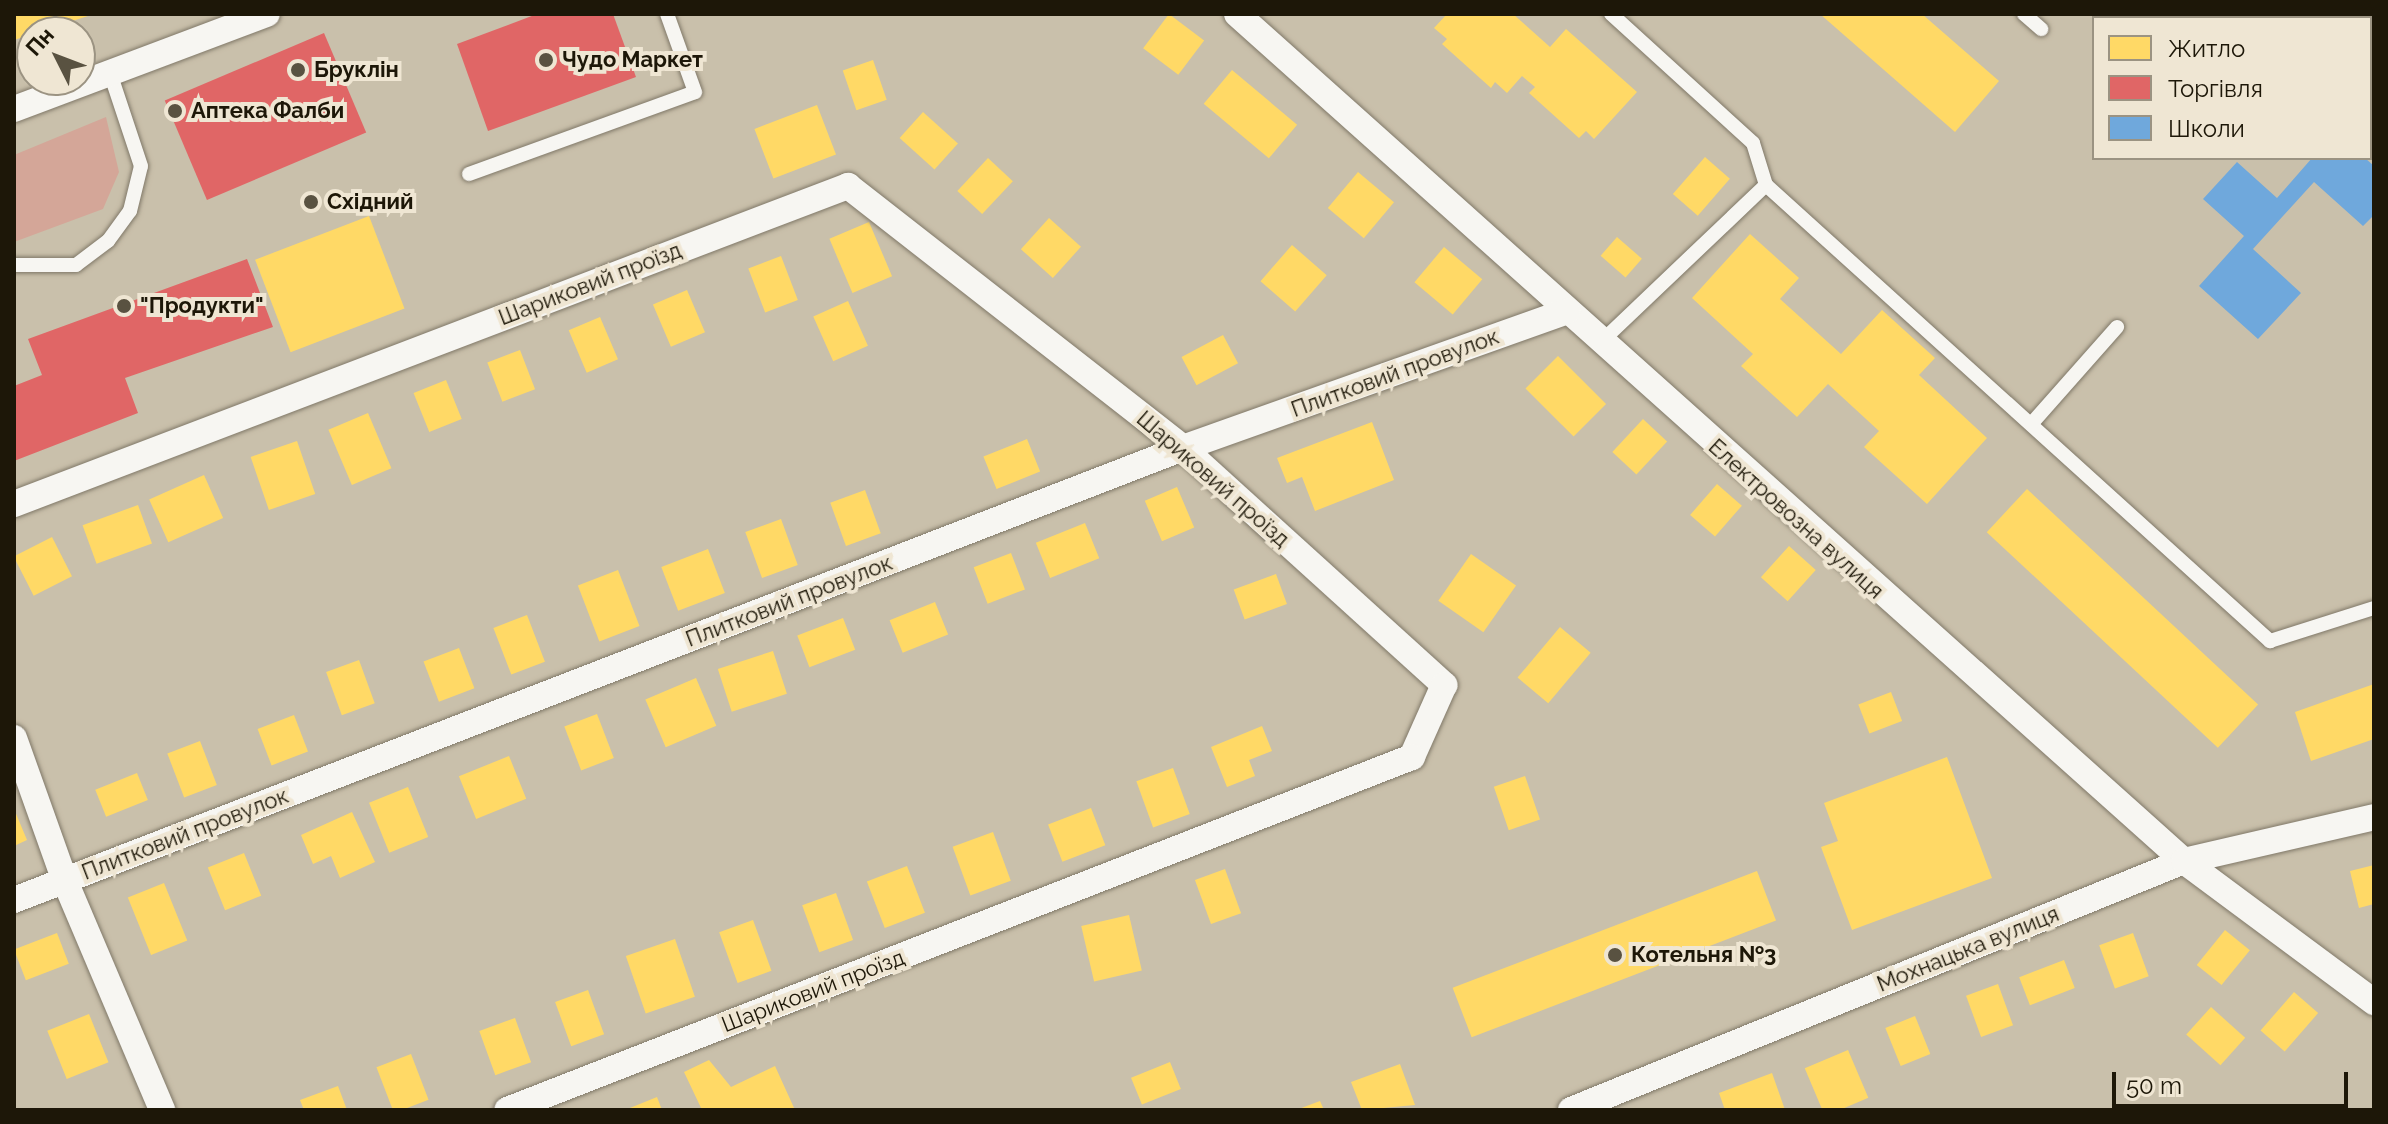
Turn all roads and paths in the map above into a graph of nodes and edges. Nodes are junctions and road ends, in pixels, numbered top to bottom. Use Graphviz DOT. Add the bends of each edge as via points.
graph roads {
  1 [pos="267,14"];
  2 [pos="667,14"];
  3 [pos="1237,14"];
  4 [pos="1611,14"];
  5 [pos="2024,14"];
  6 [pos="2041,29"];
  7 [pos="110,73"];
  8 [pos="14,109"];
  9 [pos="469,174"];
  10 [pos="1766,185"];
  11 [pos="14,265"];
  12 [pos="1567,311"];
  13 [pos="2117,327"];
  14 [pos="1601,342"];
  15 [pos="2033,422"];
  16 [pos="1183,448"];
  17 [pos="14,504"];
  18 [pos="2374,608"];
  19 [pos="14,738"];
  20 [pos="2374,817"];
  21 [pos="2184,861"];
  22 [pos="65,881"];
  23 [pos="14,900"];
  24 [pos="2374,1002"];
  25 [pos="162,1110"];
  26 [pos="507,1110"];
  27 [pos="1571,1110"];
  1 -- 7 [label="street"];
  2 -- 9 [label="lane" via="695,92"];
  3 -- 12 [label="street, Електровозна вулиця"];
  4 -- 10 [label="lane" via="1753,143"];
  5 -- 6 [label="lane"];
  7 -- 8 [label="street"];
  7 -- 11 [label="lane" via="141,166 130,211 108,241 76,265"];
  10 -- 14 [label="lane"];
  10 -- 15 [label="lane"];
  12 -- 14 [label="street, Електровозна вулиця"];
  12 -- 16 [label="street, Плитковий провулок"];
  13 -- 15 [label="lane"];
  14 -- 21 [label="street, Електровозна вулиця"];
  15 -- 18 [label="lane" via="2270,641"];
  16 -- 17 [label="street, Шариковий проїзд" via="848,186"];
  16 -- 22 [label="street, Плитковий провулок"];
  16 -- 26 [label="street, Шариковий проїзд" via="1444,685 1412,757"];
  19 -- 22 [label="street"];
  20 -- 21 [label="street, Мохнацька вулиця"];
  21 -- 24 [label="street, Електровозна вулиця"];
  21 -- 27 [label="street, Мохнацька вулиця"];
  22 -- 23 [label="street, Плитковий провулок"];
  22 -- 25 [label="street"];
}
